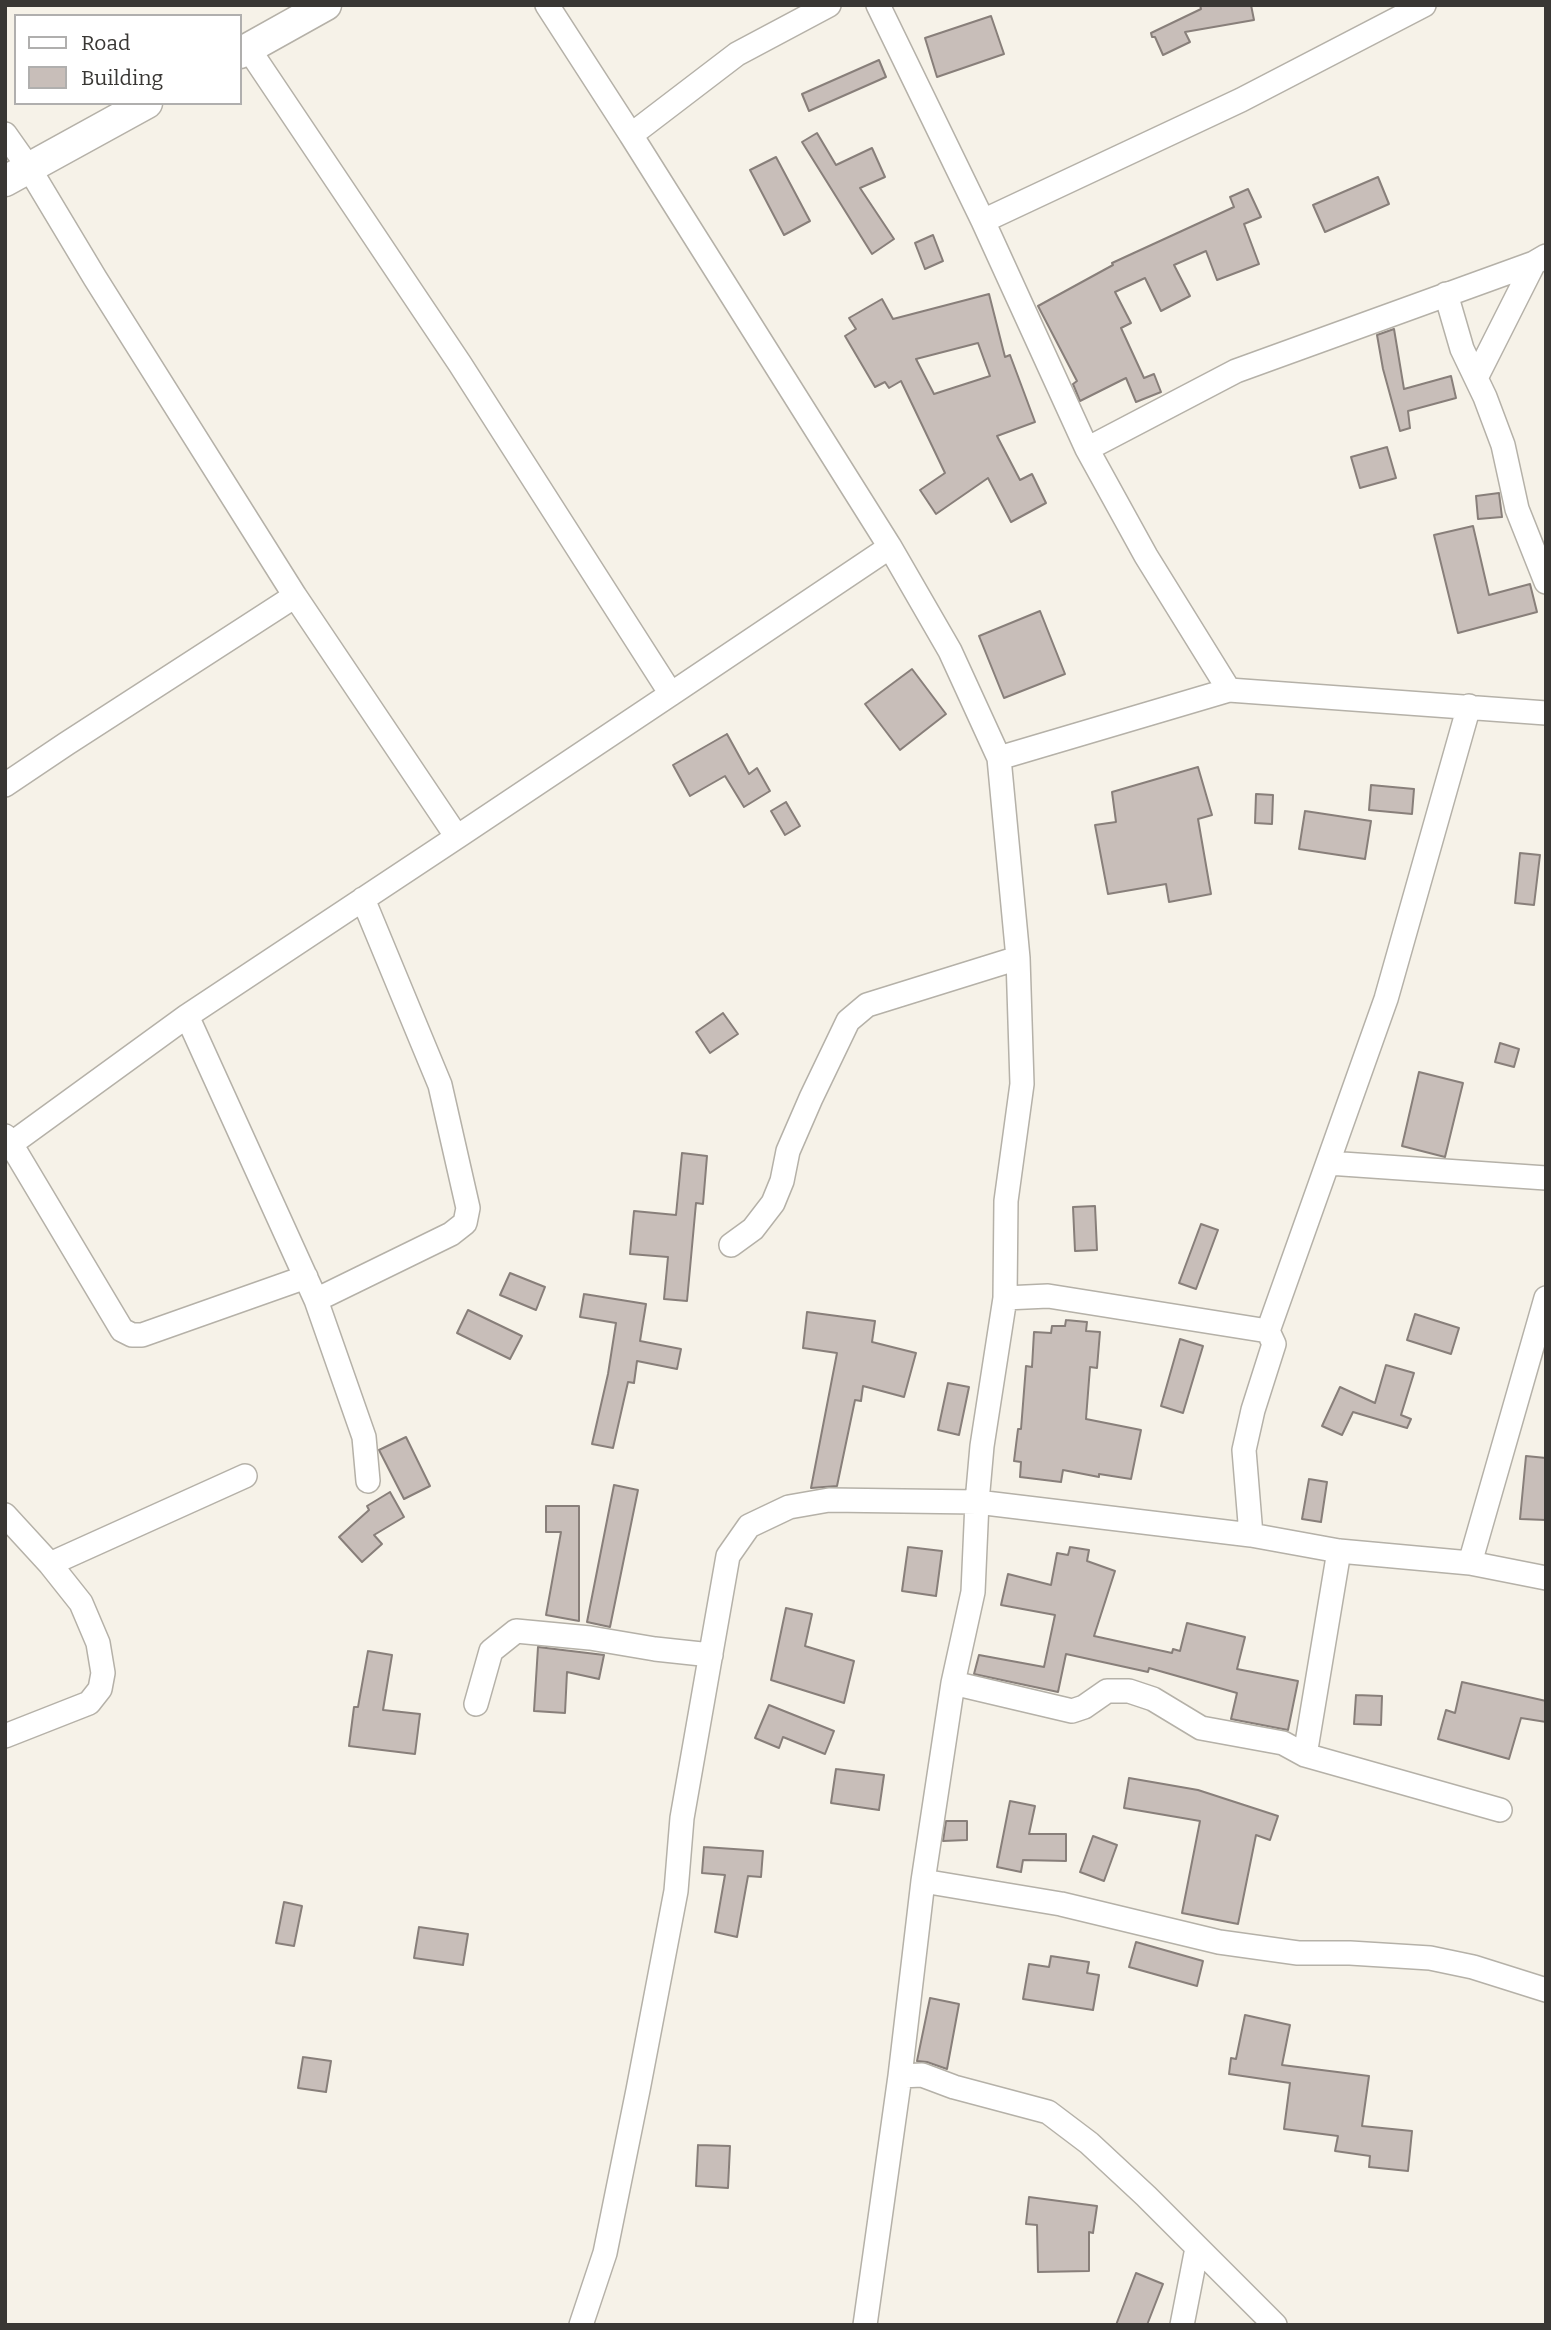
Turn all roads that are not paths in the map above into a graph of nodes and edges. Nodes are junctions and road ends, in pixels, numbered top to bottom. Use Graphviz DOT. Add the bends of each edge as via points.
graph roads {
  1 [pos="326,5"];
  2 [pos="547,5"];
  3 [pos="829,5"];
  4 [pos="878,5"];
  5 [pos="1424,5"];
  6 [pos="244,51"];
  7 [pos="143,105"];
  8 [pos="5,134"];
  9 [pos="631,135"];
  10 [pos="17,175"];
  11 [pos="983,221"];
  12 [pos="1540,259"];
  13 [pos="1446,294"];
  14 [pos="1476,378"];
  15 [pos="1087,449"];
  16 [pos="890,547"];
  17 [pos="1546,582"];
  18 [pos="295,596"];
  19 [pos="1229,690"];
  20 [pos="671,694"];
  21 [pos="1469,706"];
  22 [pos="1546,713"];
  23 [pos="999,758"];
  24 [pos="5,785"];
  25 [pos="457,837"];
  26 [pos="363,899"];
  27 [pos="1018,958"];
  28 [pos="187,1016"];
  29 [pos="7,1143"];
  30 [pos="1328,1163"];
  31 [pos="1546,1178"];
  32 [pos="731,1245"];
  33 [pos="306,1277"];
  34 [pos="1005,1298"];
  35 [pos="1546,1298"];
  36 [pos="316,1300"];
  37 [pos="1268,1331"];
  38 [pos="245,1476"];
  39 [pos="368,1481"];
  40 [pos="977,1502"];
  41 [pos="5,1515"];
  42 [pos="1251,1535"];
  43 [pos="1339,1551"];
  44 [pos="1470,1563"];
  45 [pos="50,1564"];
  46 [pos="1546,1578"];
  47 [pos="711,1656"];
  48 [pos="953,1683"];
  49 [pos="477,1703"];
  50 [pos="5,1735"];
  51 [pos="1305,1755"];
  52 [pos="1500,1810"];
  53 [pos="923,1881"];
  54 [pos="1546,1990"];
  55 [pos="900,2076"];
  56 [pos="1197,2248"];
  57 [pos="581,2325"];
  58 [pos="865,2325"];
  59 [pos="1182,2325"];
  60 [pos="1275,2325"];
  1 -- 6 [label="street"];
  2 -- 9 [label="street"];
  3 -- 9 [label="street" via="737,54"];
  4 -- 11 [label="street"];
  5 -- 11 [label="street" via="1241,100"];
  6 -- 20 [label="street" via="460,364"];
  7 -- 10 [label="street"];
  8 -- 10 [label="street"];
  9 -- 16 [label="street"];
  10 -- 18 [label="street" via="95,278"];
  11 -- 15 [label="street"];
  12 -- 13 [label="street"];
  12 -- 14 [label="street"];
  13 -- 14 [label="street"];
  13 -- 15 [label="street" via="1236,371"];
  14 -- 17 [label="street" via="1503,445 1517,509"];
  15 -- 19 [label="street"];
  16 -- 20 [label="street"];
  16 -- 23 [label="street" via="950,651"];
  18 -- 24 [label="street"];
  18 -- 25 [label="street"];
  19 -- 21 [label="street"];
  19 -- 23 [label="street"];
  20 -- 25 [label="street"];
  21 -- 22 [label="street"];
  21 -- 30 [label="street" via="1386,999"];
  23 -- 27 [label="street"];
  25 -- 26 [label="street"];
  26 -- 28 [label="street"];
  26 -- 36 [label="street" via="440,1085 468,1208 465,1223 451,1234"];
  27 -- 32 [label="street" via="867,1005 849,1021 793,1140 773,1203 754,1229"];
  27 -- 34 [label="street" via="1021,1084 1006,1201"];
  28 -- 29 [label="street"];
  28 -- 33 [label="street"];
  29 -- 33 [label="street" via="122,1330 132,1335"];
  30 -- 31 [label="street"];
  30 -- 37 [label="street"];
  33 -- 36 [label="street"];
  34 -- 37 [label="street" via="1048,1296"];
  34 -- 40 [label="street"];
  35 -- 44 [label="street"];
  36 -- 39 [label="street" via="363,1437"];
  37 -- 42 [label="street" via="1274,1344 1244,1450"];
  38 -- 45 [label="street"];
  40 -- 42 [label="street"];
  40 -- 47 [label="street" via="829,1500 789,1507 748,1525 728,1556"];
  40 -- 48 [label="street" via="973,1592"];
  41 -- 45 [label="street"];
  42 -- 43 [label="street"];
  43 -- 44 [label="street"];
  43 -- 51 [label="street"];
  44 -- 46 [label="street"];
  45 -- 50 [label="street" via="81,1603 98,1643 103,1673 100,1689 89,1703"];
  47 -- 49 [label="street" via="516,1631 491,1651"];
  47 -- 57 [label="street" via="682,1818 676,1891 638,2090 605,2253"];
  48 -- 51 [label="street" via="1072,1711 1107,1691 1129,1691 1153,1699 1201,1728 1283,1743"];
  48 -- 53 [label="street"];
  51 -- 52 [label="street"];
  53 -- 54 [label="street" via="1061,1904 1219,1942 1298,1953 1430,1958"];
  53 -- 55 [label="street"];
  55 -- 56 [label="street" via="922,2075 1048,2112 1089,2143"];
  55 -- 58 [label="street"];
  56 -- 59 [label="street"];
  56 -- 60 [label="street"];
}
